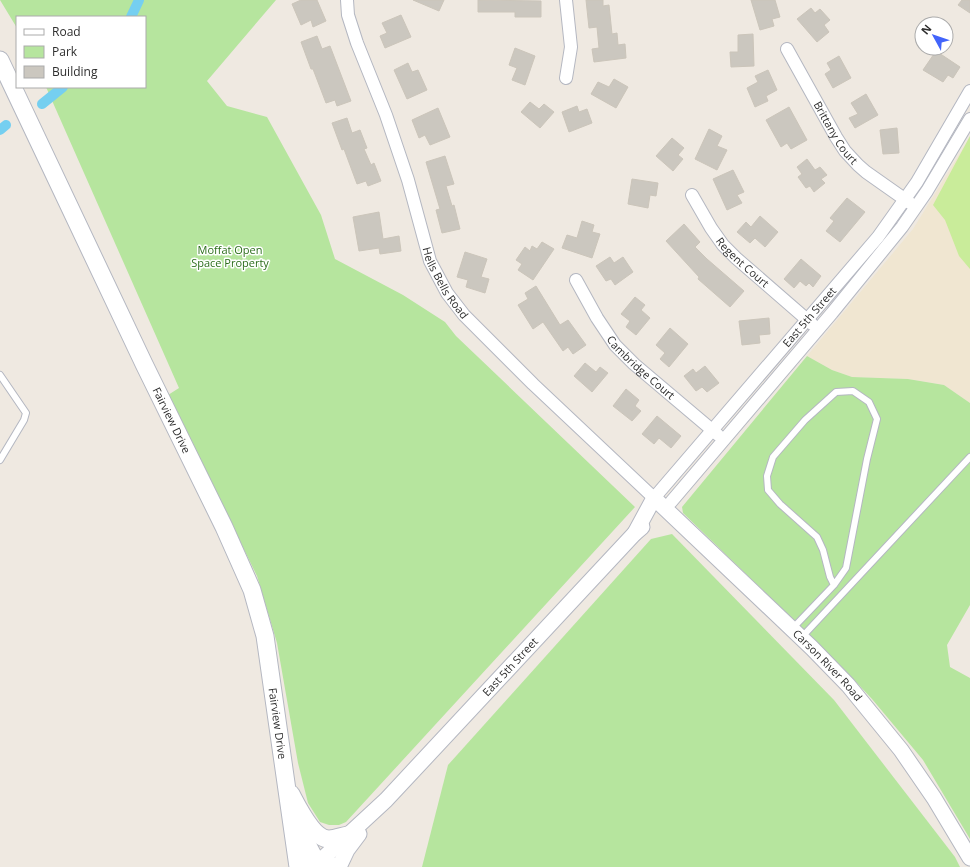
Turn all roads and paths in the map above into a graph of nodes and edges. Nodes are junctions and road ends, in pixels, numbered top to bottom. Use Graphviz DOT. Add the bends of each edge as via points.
graph roads {
  1 [pos="347,0"];
  2 [pos="566,0"];
  3 [pos="787,49"];
  4 [pos="0,60"];
  5 [pos="566,78"];
  6 [pos="970,91"];
  7 [pos="970,119"];
  8 [pos="692,195"];
  9 [pos="905,198"];
  10 [pos="916,208"];
  11 [pos="576,280"];
  12 [pos="807,320"];
  13 [pos="818,328"];
  14 [pos="0,375"];
  15 [pos="713,431"];
  16 [pos="724,440"];
  17 [pos="970,457"];
  18 [pos="0,460"];
  19 [pos="659,503"];
  20 [pos="834,585"];
  21 [pos="796,633"];
  22 [pos="287,790"];
  23 [pos="386,800"];
  24 [pos="348,835"];
  25 [pos="970,858"];
  26 [pos="318,864"];
  27 [pos="298,867"];
  28 [pos="339,867"];
  1 -- 19 [label="street, Hells Bells Road" via="348,15 408,180 430,261 447,293 464,315"];
  2 -- 5 [label="street" via="571,47"];
  3 -- 9 [label="street, Brittany Court" via="845,151 866,172"];
  4 -- 22 [label="main road, Fairview Drive" via="252,590 265,636"];
  6 -- 9 [label="street, East 5th Street"];
  7 -- 10 [label="street, East 5th Street"];
  8 -- 12 [label="street, Regent Court" via="723,245"];
  9 -- 10 [label="street, Brittany Court"];
  9 -- 12 [label="street, East 5th Street" via="878,236"];
  10 -- 13 [label="street, East 5th Street"];
  11 -- 15 [label="street, Cambridge Court" via="615,345"];
  12 -- 13 [label="street, Regent Court"];
  12 -- 15 [label="street, East 5th Street"];
  13 -- 16 [label="street, East 5th Street"];
  14 -- 18 [label="lane" via="26,413"];
  15 -- 16 [label="street, Cambridge Court"];
  15 -- 19 [label="street, East 5th Street"];
  16 -- 19 [label="street, East 5th Street" via="671,502"];
  17 -- 21 [label="lane"];
  19 -- 21 [label="street, Carson River Road"];
  19 -- 23 [label="street, East 5th Street" via="634,534"];
  20 -- 20 [label="lane" via="846,568 877,419 869,402 853,391 836,392 805,420 773,457 767,476 768,490 817,537"];
  20 -- 21 [label="lane"];
  21 -- 25 [label="street, Carson River Road" via="848,685 901,750"];
  22 -- 24 [label="main road" via="318,835 328,839"];
  22 -- 26 [label="main road, Fairview Drive" via="307,844"];
  22 -- 27 [label="main road, Fairview Drive"];
  23 -- 24 [label="street, East 5th Street"];
  23 -- 28 [label="street, East 5th Street" via="347,850"];
  24 -- 26 [label="street, East 5th Street"];
}
